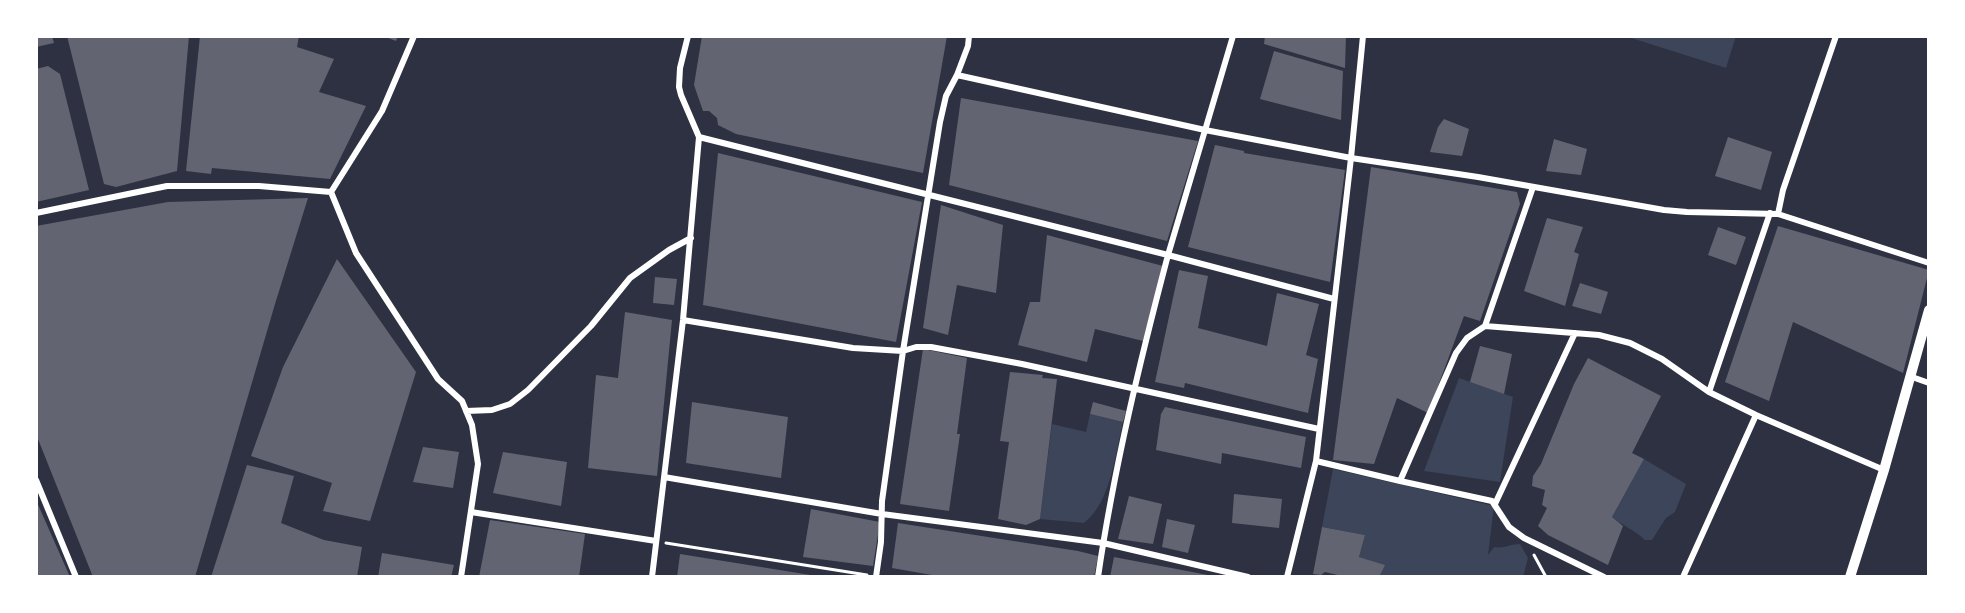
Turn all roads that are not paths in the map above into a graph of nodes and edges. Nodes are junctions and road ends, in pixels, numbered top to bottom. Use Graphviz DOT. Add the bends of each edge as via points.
graph roads {
  1 [pos="414,36"];
  2 [pos="688,36"];
  3 [pos="969,36"];
  4 [pos="1233,36"];
  5 [pos="1363,36"];
  6 [pos="1836,36"];
  7 [pos="957,75"];
  8 [pos="1205,130"];
  9 [pos="699,137"];
  10 [pos="1351,158"];
  11 [pos="1533,187"];
  12 [pos="332,192"];
  13 [pos="928,195"];
  14 [pos="36,213"];
  15 [pos="1774,214"];
  16 [pos="691,238"];
  17 [pos="1168,255"];
  18 [pos="1929,263"];
  19 [pos="1334,299"];
  20 [pos="1929,310"];
  21 [pos="683,320"];
  22 [pos="1485,326"];
  23 [pos="1575,333"];
  24 [pos="903,351"];
  25 [pos="1911,377"];
  26 [pos="1929,383"];
  27 [pos="1134,389"];
  28 [pos="1709,392"];
  29 [pos="466,411"];
  30 [pos="1756,415"];
  31 [pos="1319,429"];
  32 [pos="1316,461"];
  33 [pos="1884,470"];
  34 [pos="664,477"];
  35 [pos="36,480"];
  36 [pos="1400,481"];
  37 [pos="1496,504"];
  38 [pos="471,512"];
  39 [pos="882,514"];
  40 [pos="656,541"];
  41 [pos="1103,543"];
  42 [pos="76,577"];
  43 [pos="461,577"];
  44 [pos="652,577"];
  45 [pos="876,577"];
  46 [pos="1098,577"];
  47 [pos="1248,577"];
  48 [pos="1287,577"];
  49 [pos="1605,577"];
  50 [pos="1683,577"];
  51 [pos="1850,577"];
  1 -- 12 [label="street" via="382,111"];
  2 -- 9 [label="street" via="680,87"];
  3 -- 7 [label="street"];
  4 -- 8 [label="street"];
  5 -- 10 [label="street"];
  6 -- 15 [label="street"];
  7 -- 8 [label="street"];
  7 -- 13 [label="street" via="945,100"];
  8 -- 10 [label="street"];
  8 -- 17 [label="street"];
  9 -- 13 [label="street"];
  9 -- 16 [label="street"];
  10 -- 11 [label="street"];
  10 -- 19 [label="street"];
  11 -- 15 [label="street" via="1687,212"];
  11 -- 22 [label="street"];
  12 -- 14 [label="street" via="259,186 167,186"];
  12 -- 29 [label="street" via="356,253 438,379 462,401"];
  13 -- 17 [label="street"];
  13 -- 24 [label="street"];
  15 -- 18 [label="street"];
  15 -- 28 [label="street"];
  16 -- 21 [label="street"];
  16 -- 29 [label="street" via="630,278 591,326 510,404 492,410"];
  17 -- 19 [label="street"];
  17 -- 27 [label="street"];
  19 -- 31 [label="street"];
  20 -- 25 [label="street"];
  21 -- 24 [label="street" via="854,348"];
  21 -- 34 [label="street"];
  22 -- 23 [label="street"];
  22 -- 36 [label="street" via="1467,338 1456,352"];
  23 -- 28 [label="street" via="1599,335 1645,350"];
  23 -- 37 [label="street"];
  24 -- 27 [label="street" via="931,347"];
  24 -- 39 [label="street"];
  25 -- 26 [label="street"];
  25 -- 33 [label="street"];
  27 -- 31 [label="street"];
  27 -- 41 [label="street"];
  28 -- 30 [label="street"];
  29 -- 38 [label="street" via="478,464"];
  30 -- 33 [label="street"];
  30 -- 50 [label="street"];
  31 -- 32 [label="street"];
  32 -- 36 [label="street"];
  32 -- 48 [label="street"];
  33 -- 51 [label="street"];
  34 -- 39 [label="street"];
  34 -- 40 [label="street"];
  35 -- 42 [label="street"];
  36 -- 37 [label="street"];
  37 -- 49 [label="street" via="1509,527 1524,538"];
  38 -- 40 [label="street"];
  38 -- 43 [label="street"];
  39 -- 41 [label="street"];
  39 -- 45 [label="street"];
  40 -- 44 [label="street"];
  41 -- 46 [label="street"];
  41 -- 47 [label="street"];
}
